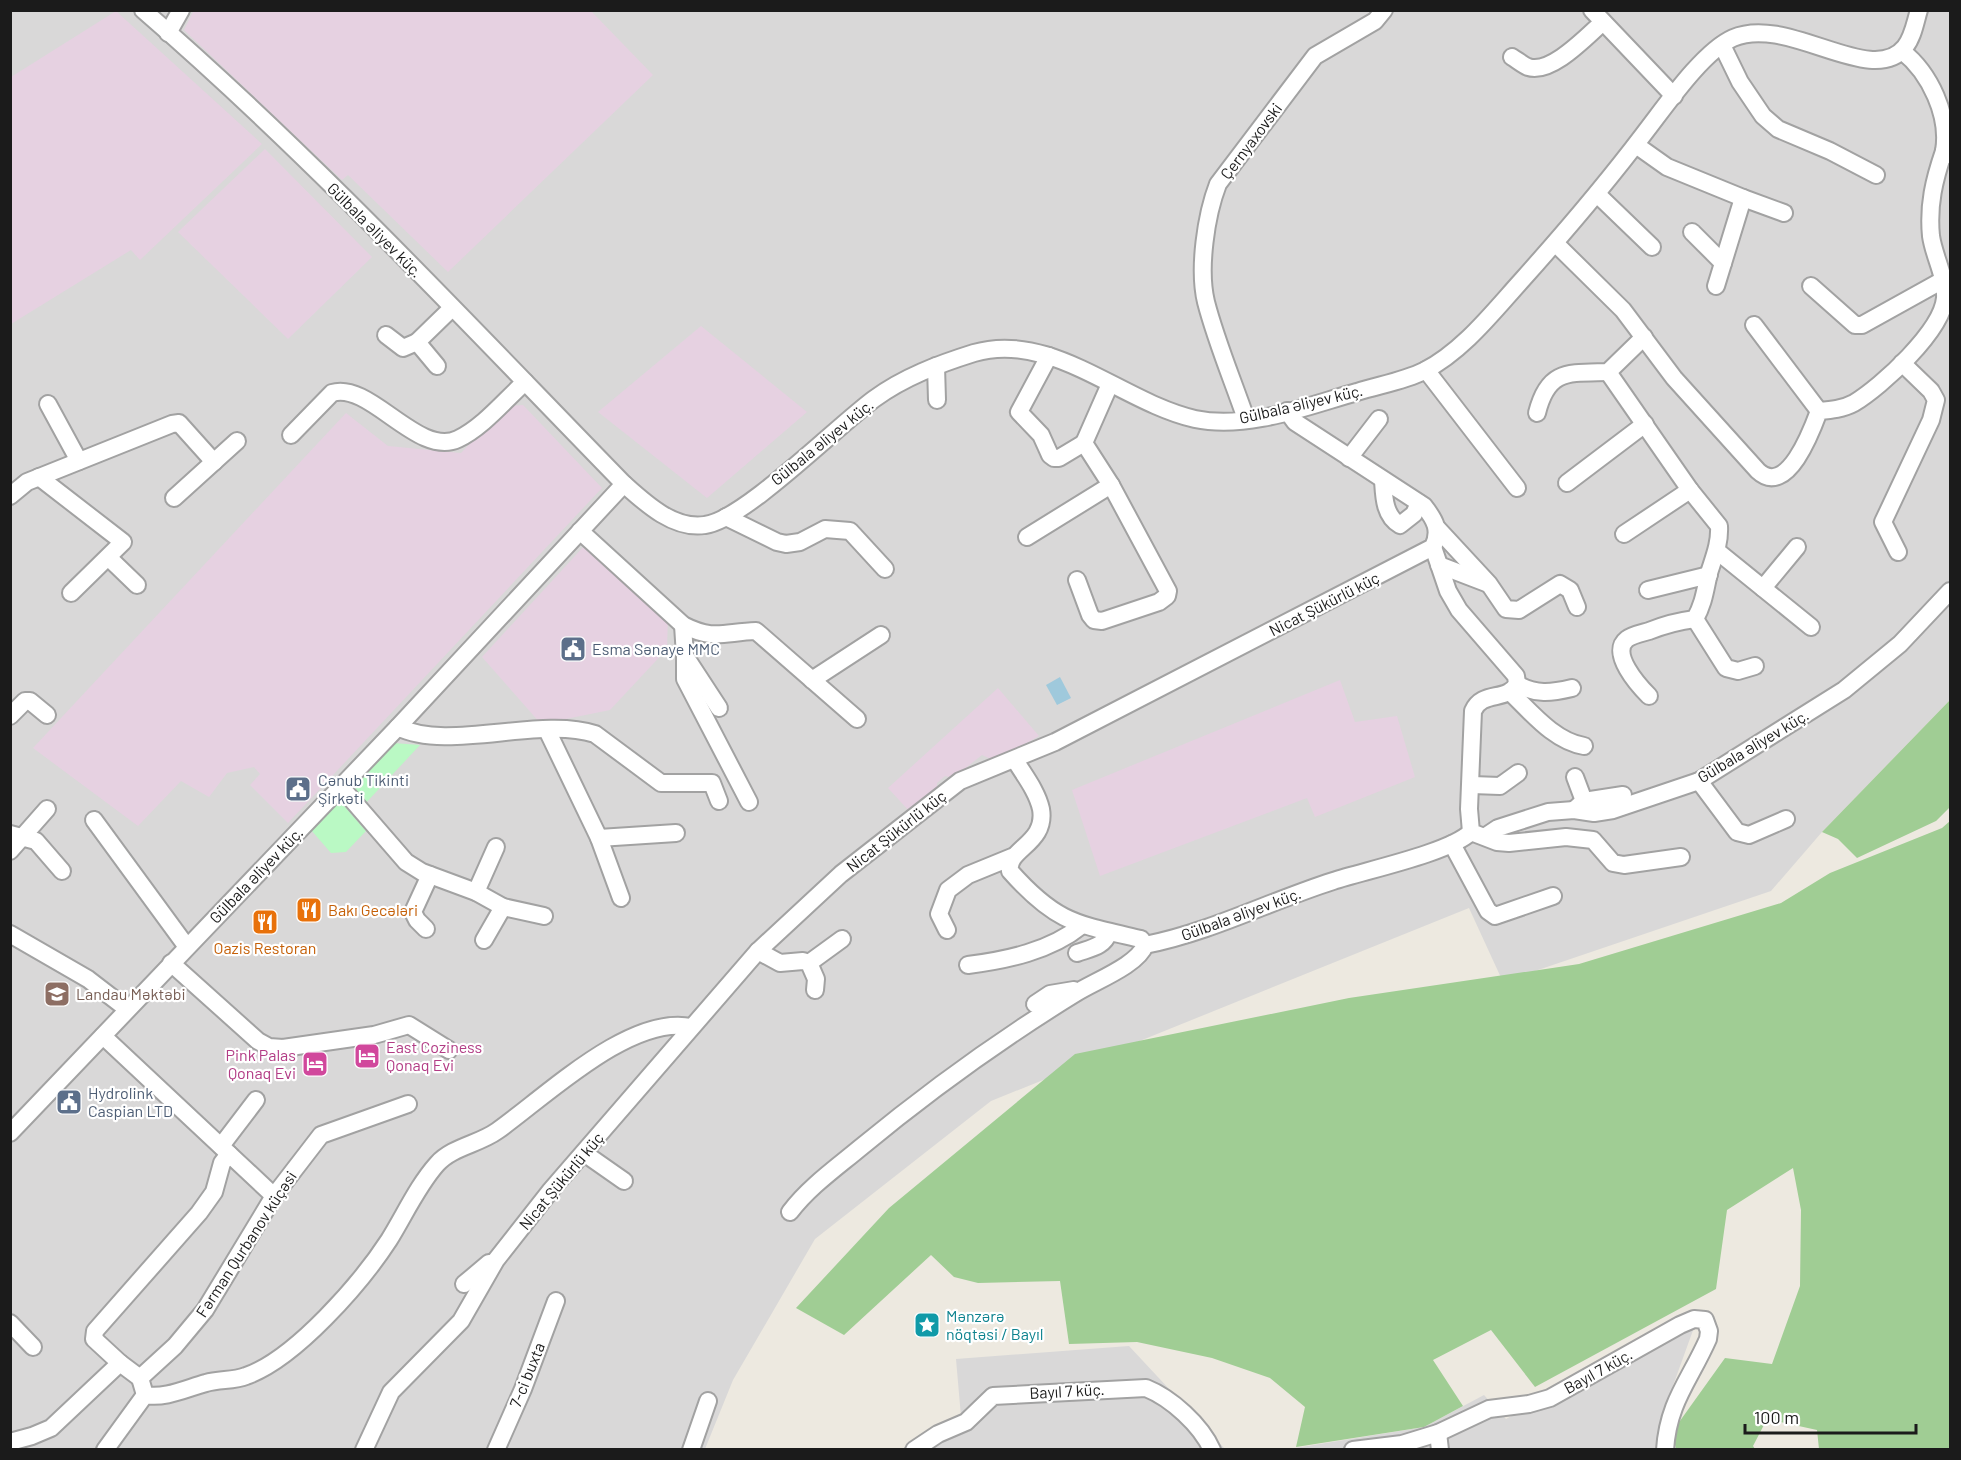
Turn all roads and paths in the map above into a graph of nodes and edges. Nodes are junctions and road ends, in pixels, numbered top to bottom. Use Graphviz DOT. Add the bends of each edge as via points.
graph roads {
  1 [pos="142,10"];
  2 [pos="182,10"];
  3 [pos="1384,10"];
  4 [pos="1919,10"];
  5 [pos="1598,15"];
  6 [pos="168,33"];
  7 [pos="1722,45"];
  8 [pos="1902,51"];
  9 [pos="1512,57"];
  10 [pos="1674,96"];
  11 [pos="1636,145"];
  12 [pos="1947,153"];
  13 [pos="1876,175"];
  14 [pos="1597,194"];
  15 [pos="1743,198"];
  16 [pos="1784,213"];
  17 [pos="1692,232"];
  18 [pos="1554,243"];
  19 [pos="1652,247"];
  20 [pos="1723,263"];
  21 [pos="1943,280"];
  22 [pos="1716,286"];
  23 [pos="1811,286"];
  24 [pos="452,308"];
  25 [pos="1754,325"];
  26 [pos="386,335"];
  27 [pos="1644,338"];
  28 [pos="417,342"];
  29 [pos="1049,356"];
  30 [pos="1902,363"];
  31 [pos="437,366"];
  32 [pos="936,366"];
  33 [pos="1426,370"];
  34 [pos="1608,372"];
  35 [pos="525,382"];
  36 [pos="1110,384"];
  37 [pos="938,400"];
  38 [pos="48,404"];
  39 [pos="1287,411"];
  40 [pos="1819,411"];
  41 [pos="1537,413"];
  42 [pos="1246,419"];
  43 [pos="1379,419"];
  44 [pos="1645,424"];
  45 [pos="291,435"];
  46 [pos="237,441"];
  47 [pos="1084,442"];
  48 [pos="1349,458"];
  49 [pos="79,461"];
  50 [pos="214,462"];
  51 [pos="39,477"];
  52 [pos="1383,480"];
  53 [pos="1567,483"];
  54 [pos="624,484"];
  55 [pos="1111,485"];
  56 [pos="1517,489"];
  57 [pos="1690,490"];
  58 [pos="10,496"];
  59 [pos="174,498"];
  60 [pos="1419,503"];
  61 [pos="726,517"];
  62 [pos="1438,529"];
  63 [pos="580,531"];
  64 [pos="1624,534"];
  65 [pos="1028,537"];
  66 [pos="1432,547"];
  67 [pos="1797,547"];
  68 [pos="1717,551"];
  69 [pos="1898,552"];
  70 [pos="109,558"];
  71 [pos="1438,565"];
  72 [pos="885,569"];
  73 [pos="1709,574"];
  74 [pos="1077,580"];
  75 [pos="137,585"];
  76 [pos="1489,585"];
  77 [pos="1763,588"];
  78 [pos="1648,590"];
  79 [pos="1950,591"];
  80 [pos="71,593"];
  81 [pos="1577,607"];
  82 [pos="1695,619"];
  83 [pos="683,626"];
  84 [pos="1811,627"];
  85 [pos="881,635"];
  86 [pos="684,656"];
  87 [pos="1755,666"];
  88 [pos="812,680"];
  89 [pos="1513,688"];
  90 [pos="1572,688"];
  91 [pos="1649,696"];
  92 [pos="719,708"];
  93 [pos="47,715"];
  94 [pos="10,716"];
  95 [pos="856,719"];
  96 [pos="398,727"];
  97 [pos="547,730"];
  98 [pos="1584,746"];
  99 [pos="1015,760"];
  100 [pos="1518,773"];
  101 [pos="1575,777"];
  102 [pos="1699,781"];
  103 [pos="1472,785"];
  104 [pos="341,787"];
  105 [pos="1623,795"];
  106 [pos="719,801"];
  107 [pos="749,802"];
  108 [pos="1579,806"];
  109 [pos="47,809"];
  110 [pos="1786,819"];
  111 [pos="94,820"];
  112 [pos="676,833"];
  113 [pos="1478,834"];
  114 [pos="599,838"];
  115 [pos="14,841"];
  116 [pos="1452,844"];
  117 [pos="496,847"];
  118 [pos="1012,857"];
  119 [pos="1681,857"];
  120 [pos="62,871"];
  121 [pos="430,875"];
  122 [pos="476,892"];
  123 [pos="1553,896"];
  124 [pos="621,898"];
  125 [pos="503,907"];
  126 [pos="544,916"];
  127 [pos="1081,926"];
  128 [pos="426,929"];
  129 [pos="947,930"];
  130 [pos="1109,932"];
  131 [pos="10,934"];
  132 [pos="842,939"];
  133 [pos="484,940"];
  134 [pos="1145,945"];
  135 [pos="187,947"];
  136 [pos="758,951"];
  137 [pos="1077,953"];
  138 [pos="171,963"];
  139 [pos="809,963"];
  140 [pos="968,965"];
  141 [pos="815,990"];
  142 [pos="1081,990"];
  143 [pos="1035,1004"];
  144 [pos="127,1009"];
  145 [pos="692,1027"];
  146 [pos="103,1036"];
  147 [pos="449,1050"];
  148 [pos="256,1100"];
  149 [pos="408,1104"];
  150 [pos="10,1133"];
  151 [pos="225,1150"];
  152 [pos="584,1153"];
  153 [pos="624,1181"];
  154 [pos="274,1196"];
  155 [pos="790,1212"];
  156 [pos="496,1260"];
  157 [pos="464,1284"];
  158 [pos="556,1300"];
  159 [pos="10,1323"];
  160 [pos="33,1347"];
  161 [pos="120,1363"];
  162 [pos="140,1378"];
  163 [pos="145,1395"];
  164 [pos="708,1401"];
  165 [pos="1439,1441"];
  166 [pos="10,1442"];
  167 [pos="105,1449"];
  168 [pos="364,1449"];
  169 [pos="496,1449"];
  170 [pos="691,1449"];
  171 [pos="914,1449"];
  172 [pos="1212,1449"];
  173 [pos="1353,1449"];
  174 [pos="1665,1449"];
  1 -- 6 [label="street, Gülbala Əliyev küç."];
  2 -- 6 [label="street"];
  3 -- 42 [label="street, Çernyaxovski" via="1375,21 1315,56 1218,184 1212,200 1206,235 1206,300"];
  4 -- 8 [label="street"];
  5 -- 9 [label="street" via="1562,57 1546,66 1530,67"];
  5 -- 10 [label="street"];
  6 -- 24 [label="street, Gülbala Əliyev küç." via="279,135"];
  7 -- 8 [label="street, Gülbala Əliyev küç." via="1745,34 1770,32 1865,60 1882,60"];
  7 -- 10 [label="street, Gülbala Əliyev küç."];
  7 -- 13 [label="street" via="1740,82 1763,116 1778,129 1830,150"];
  8 -- 12 [label="street" via="1920,67 1938,102 1945,122"];
  10 -- 11 [label="street, Gülbala Əliyev küç."];
  11 -- 14 [label="street, Gülbala Əliyev küç."];
  11 -- 15 [label="street" via="1667,166"];
  12 -- 21 [label="street" via="1930,192 1931,236"];
  14 -- 18 [label="street, Gülbala Əliyev küç."];
  14 -- 19 [label="street"];
  15 -- 16 [label="street"];
  15 -- 20 [label="street"];
  17 -- 20 [label="street"];
  18 -- 27 [label="street" via="1623,310"];
  18 -- 33 [label="street, Gülbala Əliyev küç." via="1486,320"];
  20 -- 22 [label="street"];
  21 -- 23 [label="street" via="1863,325 1850,323"];
  21 -- 30 [label="street" via="1945,299 1939,316 1925,339"];
  24 -- 28 [label="street"];
  24 -- 35 [label="street, Gülbala Əliyev küç."];
  25 -- 40 [label="street"];
  26 -- 28 [label="street" via="399,347"];
  27 -- 34 [label="street"];
  27 -- 40 [label="street" via="1674,378 1764,477 1782,473 1800,456"];
  28 -- 31 [label="street"];
  29 -- 32 [label="street, Gülbala Əliyev küç." via="1004,348"];
  29 -- 36 [label="street, Gülbala Əliyev küç."];
  29 -- 47 [label="street" via="1019,412 1041,435 1054,459"];
  30 -- 40 [label="street" via="1854,403"];
  30 -- 69 [label="street" via="1936,400 1931,420 1883,522"];
  32 -- 37 [label="street"];
  32 -- 61 [label="street, Gülbala Əliyev küç." via="875,398"];
  33 -- 39 [label="street, Gülbala Əliyev küç."];
  33 -- 56 [label="street"];
  34 -- 41 [label="street" via="1556,377 1542,394"];
  34 -- 44 [label="street"];
  35 -- 45 [label="street" via="472,431 447,443 410,428 362,399 338,391"];
  35 -- 54 [label="street, Gülbala Əliyev küç."];
  36 -- 42 [label="street, Gülbala Əliyev küç." via="1197,419"];
  36 -- 47 [label="street"];
  38 -- 49 [label="street"];
  39 -- 42 [label="street, Gülbala Əliyev küç."];
  39 -- 48 [label="street" via="1295,422"];
  43 -- 48 [label="street"];
  44 -- 53 [label="street"];
  44 -- 57 [label="street"];
  46 -- 50 [label="street"];
  47 -- 55 [label="street"];
  48 -- 52 [label="street"];
  49 -- 50 [label="street" via="179,423"];
  49 -- 51 [label="street"];
  50 -- 59 [label="street"];
  51 -- 58 [label="street"];
  51 -- 70 [label="street" via="121,539 122,546"];
  52 -- 60 [label="street"];
  52 -- 60 [label="street" via="1384,501 1395,522 1407,522"];
  54 -- 61 [label="street, Gülbala Əliyev küç." via="653,508 681,523 705,525"];
  54 -- 63 [label="street, Gülbala Əliyev küç."];
  55 -- 65 [label="street"];
  55 -- 74 [label="street" via="1168,591 1167,596 1159,602 1095,620"];
  57 -- 64 [label="street"];
  57 -- 68 [label="street" via="1719,526"];
  60 -- 62 [label="street" via="1434,518"];
  61 -- 72 [label="street" via="777,542 794,544 825,529 850,531"];
  62 -- 66 [label="street"];
  62 -- 76 [label="street"];
  63 -- 83 [label="street"];
  63 -- 96 [label="street, Gülbala Əliyev küç."];
  66 -- 71 [label="street"];
  66 -- 99 [label="street, Nicat Şükürlü küç"];
  67 -- 77 [label="street"];
  68 -- 73 [label="street"];
  68 -- 77 [label="street"];
  70 -- 75 [label="street"];
  70 -- 80 [label="street"];
  71 -- 76 [label="street"];
  71 -- 89 [label="street" via="1459,610 1512,670"];
  73 -- 78 [label="street"];
  73 -- 82 [label="street" via="1705,600"];
  76 -- 81 [label="street" via="1506,609 1512,611 1560,584 1570,590"];
  77 -- 84 [label="street"];
  79 -- 102 [label="street, Gülbala Əliyev küç." via="1900,644 1844,690"];
  82 -- 87 [label="street" via="1726,668 1738,671"];
  82 -- 91 [label="street" via="1627,638 1623,644 1626,666"];
  83 -- 86 [label="street"];
  83 -- 88 [label="street" via="711,635 756,631"];
  85 -- 88 [label="street"];
  86 -- 92 [label="street"];
  86 -- 107 [label="street" via="685,679"];
  88 -- 95 [label="street"];
  89 -- 90 [label="street" via="1544,693"];
  89 -- 98 [label="street" via="1544,725 1568,741"];
  89 -- 103 [label="street" via="1489,696 1473,711"];
  93 -- 94 [label="street" via="25,700"];
  96 -- 97 [label="street" via="416,734 457,735"];
  96 -- 104 [label="street, Gülbala Əliyev küç."];
  97 -- 106 [label="street" via="595,734 661,783 709,782 714,785"];
  97 -- 114 [label="street"];
  99 -- 118 [label="street" via="1038,797 1041,812 1033,842"];
  99 -- 136 [label="street, Nicat Şükürlü küç" via="943,793 841,874"];
  100 -- 103 [label="street" via="1500,786"];
  101 -- 108 [label="street"];
  102 -- 108 [label="street, Gülbala Əliyev küç." via="1613,810 1594,813"];
  102 -- 110 [label="street" via="1743,835"];
  103 -- 113 [label="street" via="1469,809"];
  104 -- 121 [label="street" via="406,862"];
  104 -- 135 [label="street, Gülbala Əliyev küç."];
  105 -- 108 [label="street"];
  108 -- 113 [label="street, Gülbala Əliyev küç."];
  109 -- 115 [label="street"];
  111 -- 135 [label="street"];
  112 -- 114 [label="street"];
  113 -- 116 [label="street, Gülbala Əliyev küç."];
  113 -- 119 [label="street" via="1509,843 1566,837 1593,840 1613,863 1624,865"];
  114 -- 124 [label="street"];
  115 -- 120 [label="street" via="36,841"];
  116 -- 123 [label="street" via="1488,911 1495,916"];
  116 -- 134 [label="street, Gülbala Əliyev küç." via="1333,881 1195,933"];
  117 -- 122 [label="street"];
  118 -- 127 [label="street" via="1010,871 1034,897"];
  118 -- 129 [label="street" via="968,875 948,890 939,914"];
  121 -- 122 [label="street"];
  121 -- 128 [label="street" via="413,912"];
  122 -- 125 [label="street"];
  125 -- 126 [label="street"];
  125 -- 133 [label="street"];
  127 -- 130 [label="street"];
  127 -- 140 [label="street" via="1058,943 993,962"];
  130 -- 134 [label="street" via="1141,939"];
  130 -- 137 [label="street" via="1100,945"];
  131 -- 144 [label="street" via="88,979"];
  132 -- 139 [label="street"];
  134 -- 142 [label="street" via="1133,962"];
  135 -- 138 [label="street, Gülbala Əliyev küç."];
  136 -- 139 [label="street" via="780,963"];
  136 -- 145 [label="street, Nicat Şükürlü küç"];
  138 -- 144 [label="street, Gülbala Əliyev küç."];
  138 -- 147 [label="street" via="269,1047 374,1035 409,1025"];
  139 -- 141 [label="street" via="814,971"];
  142 -- 143 [label="street" via="1050,994"];
  142 -- 155 [label="street" via="984,1053 890,1123"];
  144 -- 146 [label="street, Gülbala Əliyev küç."];
  145 -- 152 [label="street, Nicat Şükürlü küç"];
  145 -- 163 [label="street" via="679,1024 658,1028 597,1057 565,1077 495,1133 442,1159 366,1274 281,1358 244,1377 164,1395"];
  146 -- 150 [label="street, Gülbala Əliyev küç."];
  146 -- 151 [label="street"];
  148 -- 151 [label="street"];
  149 -- 154 [label="street, Fərman Qurbanov küçəsi" via="321,1135"];
  151 -- 154 [label="street"];
  151 -- 161 [label="street" via="209,1199 95,1331 94,1339"];
  152 -- 153 [label="street"];
  152 -- 156 [label="street, Nicat Şükürlü küç"];
  154 -- 162 [label="street, Fərman Qurbanov küçəsi" via="205,1310 175,1346"];
  156 -- 157 [label="street"];
  156 -- 168 [label="street, Nicat Şükürlü küç" via="461,1321 391,1392"];
  158 -- 169 [label="street, 7-ci buxta"];
  159 -- 160 [label="street"];
  161 -- 162 [label="street"];
  161 -- 166 [label="street" via="51,1428"];
  162 -- 163 [label="street"];
  163 -- 167 [label="street"];
  164 -- 170 [label="street"];
  165 -- 173 [label="street, Bayıl 7 küç."];
  165 -- 174 [label="street, Bayıl 7 küç." via="1490,1409 1550,1398 1680,1325 1694,1319 1705,1320 1708,1339 1674,1404"];
  171 -- 172 [label="street, Bayıl 7 küç." via="966,1422 993,1396 1146,1388 1174,1404"];
}
